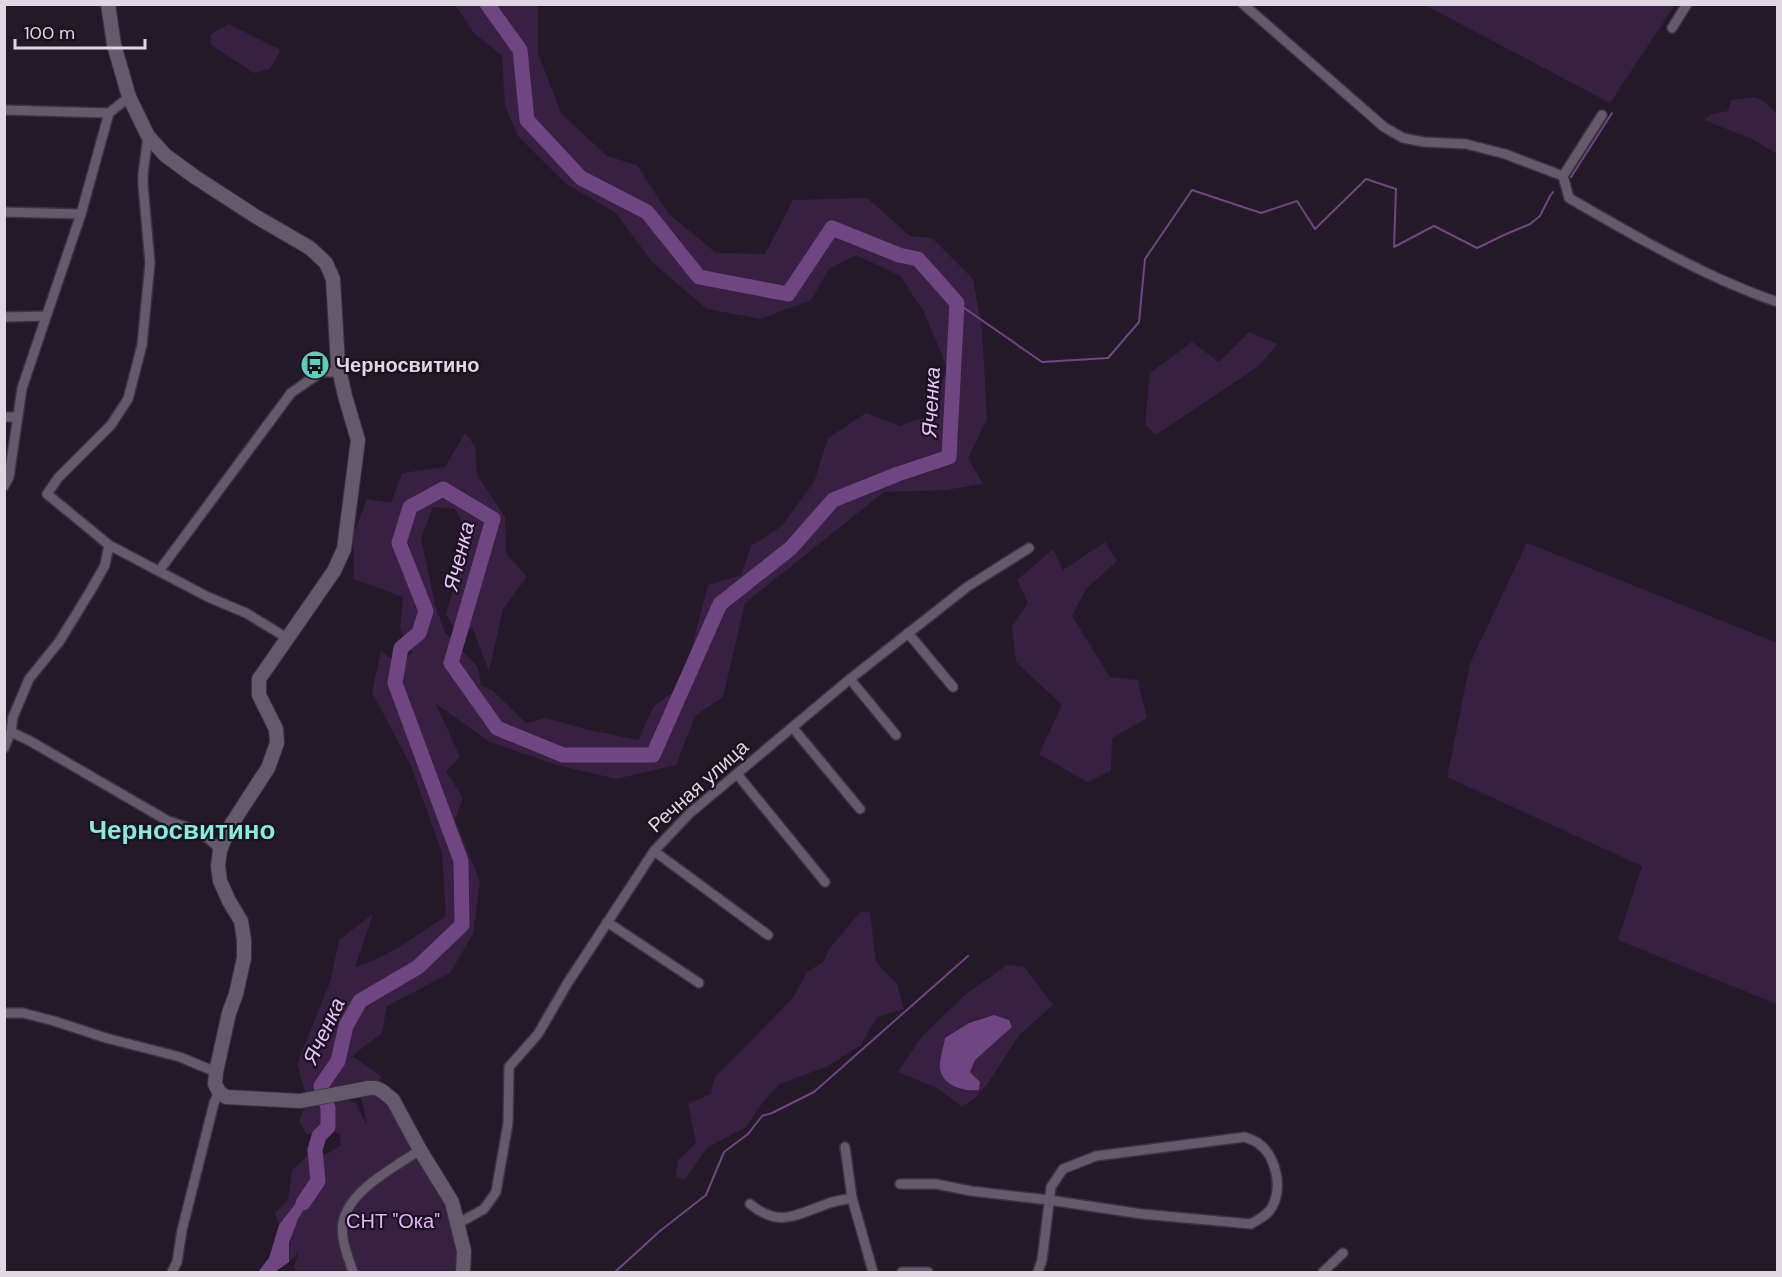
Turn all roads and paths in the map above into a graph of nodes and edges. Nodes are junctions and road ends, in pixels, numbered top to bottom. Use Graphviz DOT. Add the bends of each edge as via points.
graph roads {
  1 [pos="108,4"];
  2 [pos="1243,4"];
  3 [pos="1687,4"];
  4 [pos="1672,28"];
  5 [pos="129,97"];
  6 [pos="4,110"];
  7 [pos="109,113"];
  8 [pos="1602,115"];
  9 [pos="148,136"];
  10 [pos="1563,176"];
  11 [pos="4,213"];
  12 [pos="81,214"];
  13 [pos="1778,302"];
  14 [pos="46,316"];
  15 [pos="4,317"];
  16 [pos="340,372"];
  17 [pos="4,417"];
  18 [pos="17,417"];
  19 [pos="4,486"];
  20 [pos="109,546"];
  21 [pos="1029,548"];
  22 [pos="159,571"];
  23 [pos="908,633"];
  24 [pos="287,638"];
  25 [pos="850,679"];
  26 [pos="953,687"];
  27 [pos="793,728"];
  28 [pos="11,732"];
  29 [pos="896,735"];
  30 [pos="4,748"];
  31 [pos="737,774"];
  32 [pos="860,809"];
  33 [pos="220,850"];
  34 [pos="654,851"];
  35 [pos="825,882"];
  36 [pos="607,922"];
  37 [pos="768,935"];
  38 [pos="699,983"];
  39 [pos="4,1013"];
  40 [pos="216,1072"];
  41 [pos="219,1092"];
  42 [pos="845,1147"];
  43 [pos="420,1150"];
  44 [pos="900,1184"];
  45 [pos="852,1198"];
  46 [pos="1049,1200"];
  47 [pos="750,1204"];
  48 [pos="457,1224"];
  49 [pos="1343,1253"];
  50 [pos="172,1272"];
  51 [pos="353,1272"];
  52 [pos="463,1272"];
  53 [pos="873,1272"];
  54 [pos="902,1272"];
  55 [pos="928,1272"];
  56 [pos="1038,1272"];
  57 [pos="1323,1272"];
  1 -- 5 [label="street" via="114,45"];
  2 -- 10 [label="street" via="1384,127 1403,138 1466,144"];
  3 -- 4 [label="street"];
  5 -- 7 [label="street"];
  5 -- 9 [label="street"];
  6 -- 7 [label="street"];
  7 -- 12 [label="street"];
  8 -- 10 [label="street"];
  9 -- 16 [label="street" via="165,155 195,177 310,248 326,263 333,279"];
  9 -- 20 [label="street" via="143,185 150,263 142,345 128,399 111,425 47,494"];
  10 -- 13 [label="street" via="1569,198 1688,264"];
  11 -- 12 [label="street"];
  12 -- 14 [label="street"];
  14 -- 15 [label="street"];
  14 -- 18 [label="street" via="22,388"];
  16 -- 22 [label="street" via="321,372 291,393"];
  16 -- 24 [label="street" via="358,440 344,549 334,571"];
  17 -- 18 [label="street"];
  18 -- 19 [label="street" via="9,477"];
  20 -- 22 [label="street"];
  20 -- 28 [label="street" via="105,565 91,590 59,642 29,679"];
  21 -- 23 [label="street, Речная улица" via="967,587"];
  22 -- 24 [label="street" via="246,612"];
  23 -- 25 [label="street, Речная улица"];
  23 -- 26 [label="street"];
  24 -- 33 [label="street" via="259,679 259,694 276,729 277,743"];
  25 -- 27 [label="street, Речная улица"];
  25 -- 29 [label="street"];
  27 -- 31 [label="street, Речная улица"];
  27 -- 32 [label="street"];
  28 -- 30 [label="street"];
  28 -- 33 [label="street" via="168,821 211,839"];
  31 -- 34 [label="street, Речная улица" via="690,813"];
  31 -- 35 [label="street"];
  33 -- 40 [label="street" via="220,881 241,921 244,958"];
  34 -- 36 [label="street, Речная улица"];
  34 -- 37 [label="street"];
  36 -- 38 [label="street"];
  36 -- 48 [label="street, Речная улица" via="537,1034 509,1067 508,1123 496,1192 484,1209"];
  39 -- 40 [label="street" via="23,1013 54,1021 180,1057"];
  40 -- 41 [label="street"];
  41 -- 43 [label="street" via="226,1097 300,1101 376,1089 393,1100"];
  41 -- 50 [label="street"];
  42 -- 45 [label="street"];
  43 -- 48 [label="street" via="452,1202"];
  43 -- 51 [label="street" via="363,1190 352,1203 343,1221 343,1237"];
  44 -- 46 [label="street" via="936,1184"];
  45 -- 47 [label="street" via="793,1217 763,1215"];
  45 -- 53 [label="street"];
  46 -- 46 [label="street" via="1251,1224 1272,1207 1277,1182 1275,1166 1266,1151 1245,1137 1096,1156 1062,1169 1051,1186"];
  46 -- 56 [label="street"];
  48 -- 52 [label="street" via="464,1251"];
  49 -- 57 [label="street"];
  54 -- 55 [label="street"];
}
